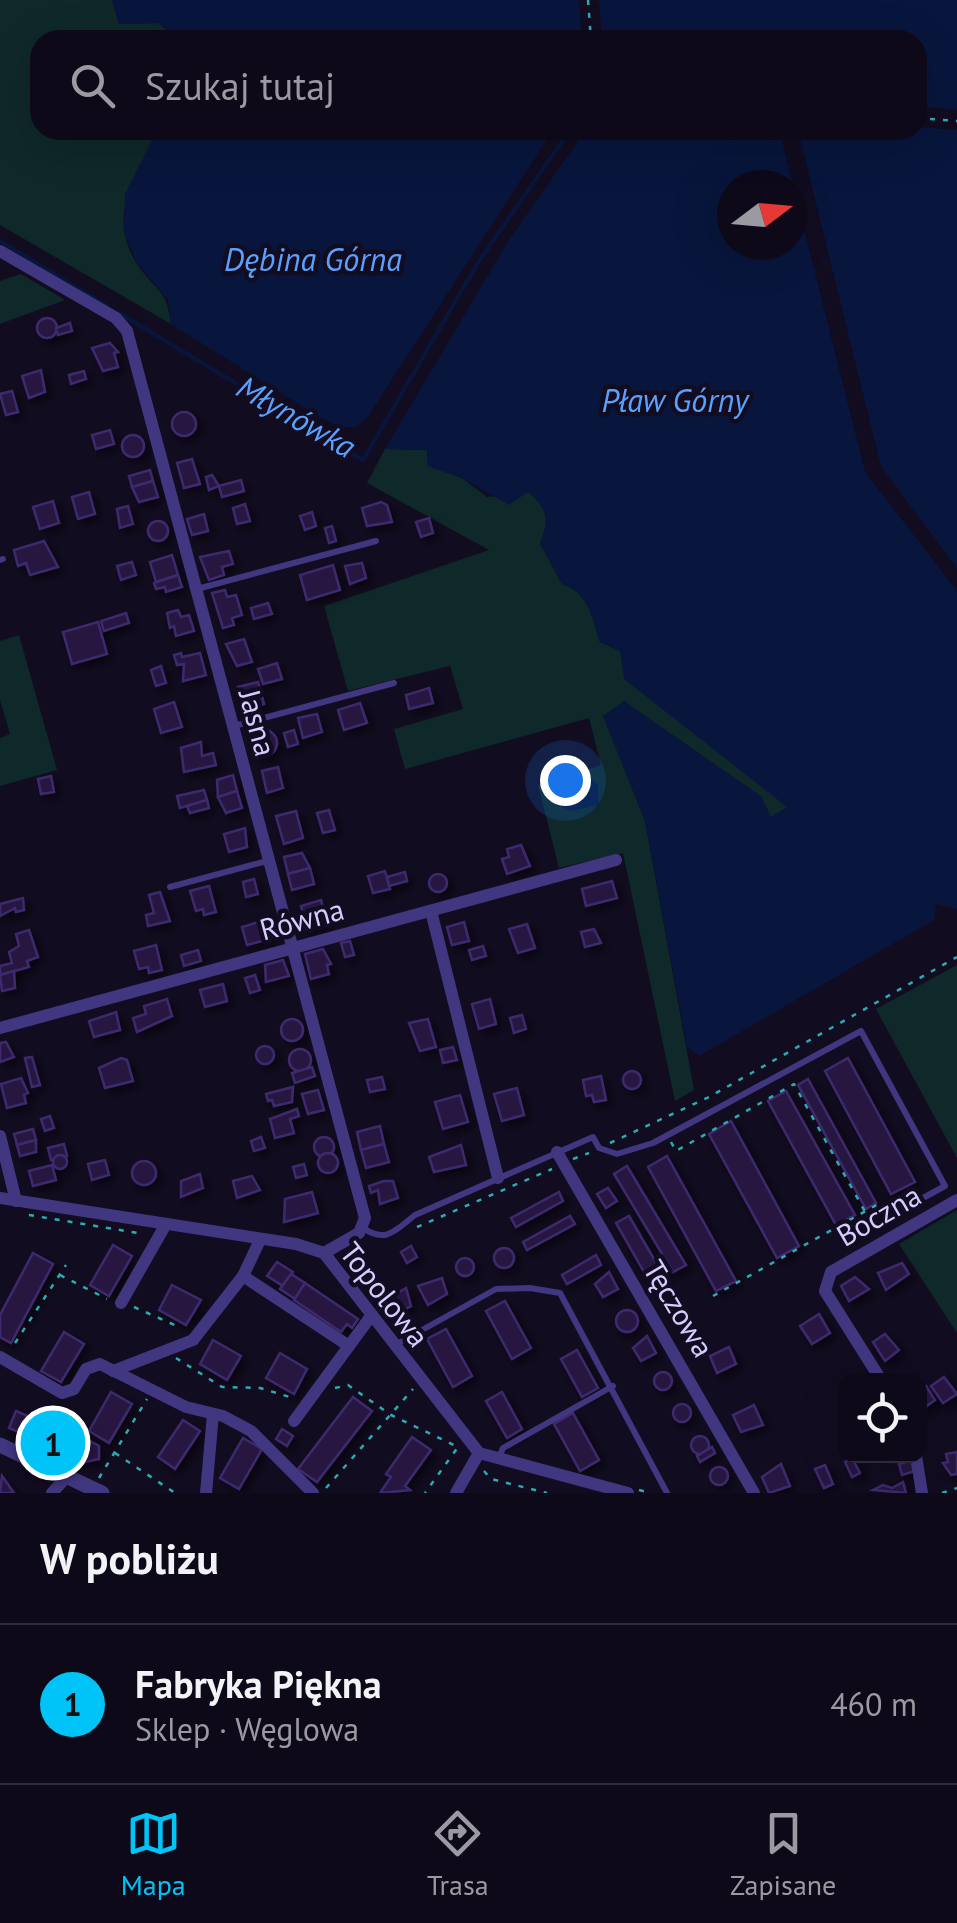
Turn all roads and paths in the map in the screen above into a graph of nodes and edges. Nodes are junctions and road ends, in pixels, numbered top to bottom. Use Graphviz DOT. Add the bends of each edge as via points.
graph roads {
  1 [pos="588,0"];
  2 [pos="590,30"];
  3 [pos="927,119"];
  4 [pos="957,121"];
  5 [pos="0,251"];
  6 [pos="376,541"];
  7 [pos="196,589"];
  8 [pos="394,683"];
  9 [pos="232,726"];
  10 [pos="268,860"];
  11 [pos="616,860"];
  12 [pos="170,887"];
  13 [pos="431,912"];
  14 [pos="292,948"];
  15 [pos="957,957"];
  16 [pos="870,1005"];
  17 [pos="0,1028"];
  18 [pos="0,1136"];
  19 [pos="663,1146"];
  20 [pos="557,1152"];
  21 [pos="498,1178"];
  22 [pos="0,1198"];
  23 [pos="957,1200"];
  24 [pos="16,1201"];
  25 [pos="882,1202"];
  26 [pos="28,1212"];
  27 [pos="866,1212"];
  28 [pos="890,1216"];
  29 [pos="166,1224"];
  30 [pos="874,1226"];
  31 [pos="97,1228"];
  32 [pos="363,1228"];
  33 [pos="260,1240"];
  34 [pos="324,1253"];
  35 [pos="66,1265"];
  36 [pos="243,1276"];
  37 [pos="714,1296"];
  38 [pos="121,1304"];
  39 [pos="371,1316"];
  40 [pos="16,1343"];
  41 [pos="348,1346"];
  42 [pos="394,1346"];
  43 [pos="0,1358"];
  44 [pos="113,1371"];
  45 [pos="877,1373"];
  46 [pos="416,1386"];
  47 [pos="613,1386"];
  48 [pos="152,1391"];
  49 [pos="214,1414"];
  50 [pos="294,1421"];
  51 [pos="0,1445"];
  52 [pos="458,1446"];
  53 [pos="115,1453"];
  54 [pos="479,1453"];
  55 [pos="498,1459"];
  56 [pos="917,1463"];
  57 [pos="68,1475"];
  58 [pos="100,1486"];
  59 [pos="957,1488"];
  60 [pos="52,1493"];
  61 [pos="175,1493"];
  62 [pos="206,1493"];
  63 [pos="314,1493"];
  64 [pos="322,1493"];
  65 [pos="425,1493"];
  66 [pos="456,1493"];
  67 [pos="628,1493"];
  68 [pos="666,1493"];
  69 [pos="754,1493"];
  70 [pos="922,1493"];
  71 [pos="942,1493"];
  1 -- 2 [label="path"];
  3 -- 4 [label="path"];
  5 -- 7 [label="street, Jasna" via="128,331"];
  6 -- 7 [label="lane"];
  7 -- 9 [label="street, Jasna"];
  8 -- 9 [label="lane"];
  9 -- 10 [label="street, Jasna"];
  10 -- 12 [label="lane"];
  10 -- 14 [label="street, Jasna"];
  11 -- 13 [label="street, Równa"];
  13 -- 14 [label="street, Równa"];
  13 -- 21 [label="street"];
  14 -- 17 [label="street, Równa"];
  14 -- 32 [label="street, Jasna"];
  15 -- 16 [label="path"];
  18 -- 24 [label="street"];
  19 -- 27 [label="path" via="671,1141 676,1150 794,1084"];
  20 -- 21 [label="lane"];
  20 -- 28 [label="lane" via="592,1137 616,1154 653,1143 861,1031 945,1186"];
  20 -- 69 [label="street, Tęczowa"];
  21 -- 32 [label="lane" via="415,1216 392,1235"];
  22 -- 24 [label="street, Topolowa"];
  23 -- 45 [label="street, Boczna" via="826,1280 825,1290"];
  24 -- 29 [label="street, Topolowa"];
  25 -- 27 [label="path"];
  26 -- 31 [label="path"];
  27 -- 30 [label="path"];
  27 -- 37 [label="path"];
  29 -- 33 [label="street, Topolowa"];
  29 -- 38 [label="street"];
  32 -- 34 [label="street"];
  33 -- 34 [label="street, Topolowa"];
  33 -- 36 [label="street"];
  34 -- 39 [label="street, Topolowa"];
  35 -- 40 [label="path"];
  36 -- 41 [label="street"];
  36 -- 44 [label="street" via="193,1340"];
  39 -- 41 [label="street"];
  39 -- 42 [label="street, Topolowa"];
  41 -- 50 [label="street"];
  42 -- 47 [label="lane" via="496,1288 560,1293"];
  42 -- 54 [label="street, Topolowa"];
  43 -- 44 [label="street" via="62,1393 74,1389 93,1364"];
  44 -- 48 [label="street"];
  46 -- 64 [label="path"];
  47 -- 55 [label="lane" via="504,1448"];
  47 -- 68 [label="lane"];
  48 -- 49 [label="street"];
  48 -- 53 [label="path"];
  49 -- 62 [label="street"];
  49 -- 63 [label="street" via="251,1430"];
  51 -- 57 [label="street"];
  52 -- 65 [label="path"];
  53 -- 58 [label="path"];
  53 -- 61 [label="path"];
  54 -- 55 [label="street"];
  54 -- 66 [label="street"];
  55 -- 67 [label="street"];
  56 -- 70 [label="street"];
  57 -- 58 [label="street"];
  57 -- 60 [label="street"];
  59 -- 71 [label="path"];
}
